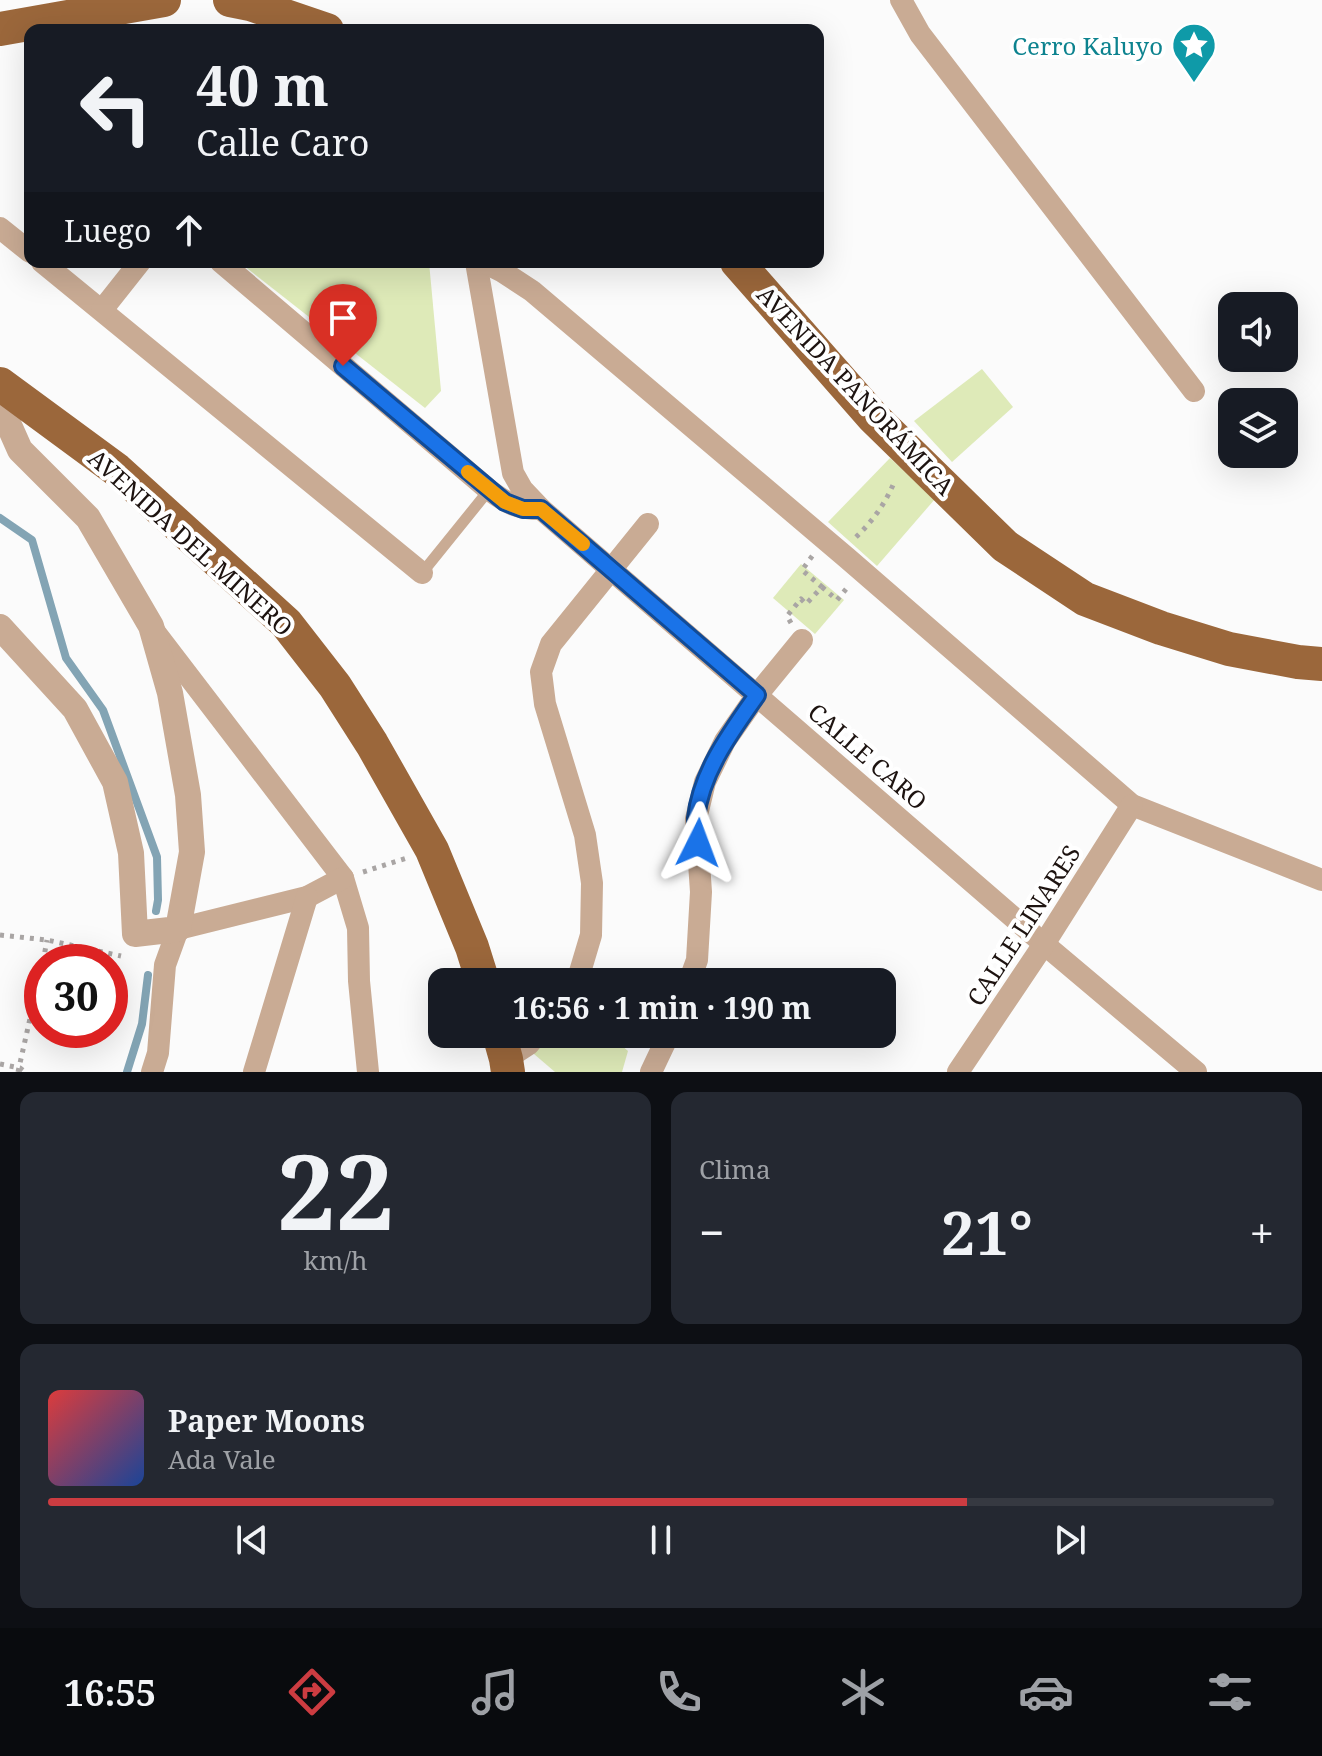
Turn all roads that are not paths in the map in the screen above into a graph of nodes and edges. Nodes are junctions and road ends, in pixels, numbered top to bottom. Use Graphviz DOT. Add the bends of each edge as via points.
graph roads {
  1 [pos="164,0"];
  2 [pos="230,0"];
  3 [pos="901,0"];
  4 [pos="28,24"];
  5 [pos="309,24"];
  6 [pos="24,25"];
  7 [pos="0,29"];
  8 [pos="0,228"];
  9 [pos="24,247"];
  10 [pos="50,268"];
  11 [pos="135,268"];
  12 [pos="228,268"];
  13 [pos="477,268"];
  14 [pos="495,268"];
  15 [pos="742,268"];
  16 [pos="102,310"];
  17 [pos="0,384"];
  18 [pos="1194,391"];
  19 [pos="0,405"];
  20 [pos="489,490"];
  21 [pos="541,509"];
  22 [pos="648,524"];
  23 [pos="612,569"];
  24 [pos="422,573"];
  25 [pos="151,626"];
  26 [pos="0,627"];
  27 [pos="802,640"];
  28 [pos="1322,664"];
  29 [pos="757,695"];
  30 [pos="1132,805"];
  31 [pos="343,878"];
  32 [pos="1322,880"];
  33 [pos="307,897"];
  34 [pos="178,929"];
  35 [pos="1044,944"];
  36 [pos="479,968"];
  37 [pos="581,968"];
  38 [pos="694,968"];
  39 [pos="662,1048"];
  40 [pos="152,1072"];
  41 [pos="254,1072"];
  42 [pos="368,1072"];
  43 [pos="651,1072"];
  44 [pos="958,1072"];
  45 [pos="1196,1072"];
  1 -- 4 [label="main road"];
  2 -- 5 [label="main road"];
  3 -- 18 [label="street" via="920,34"];
  6 -- 7 [label="main road"];
  8 -- 9 [label="street"];
  10 -- 16 [label="street"];
  11 -- 16 [label="street"];
  12 -- 20 [label="street"];
  13 -- 21 [label="street, CALLE CARO" via="513,473"];
  14 -- 30 [label="street" via="532,291"];
  15 -- 28 [label="main road, AVENIDA PANORÁMICA" via="873,417 1005,546 1085,599 1161,628 1229,649"];
  16 -- 24 [label="street"];
  17 -- 36 [label="main road, AVENIDA DEL MINERO" via="117,470 286,623 372,744 432,850"];
  19 -- 25 [label="street" via="20,450 88,518"];
  20 -- 21 [label="street" via="523,509"];
  20 -- 24 [label="lane"];
  21 -- 23 [label="street, CALLE CARO"];
  22 -- 23 [label="street"];
  23 -- 29 [label="street, CALLE CARO"];
  23 -- 37 [label="street" via="551,644 541,672 545,704 585,835 592,883 591,935"];
  25 -- 31 [label="street"];
  25 -- 34 [label="street" via="170,693 188,795 192,852"];
  26 -- 34 [label="street" via="75,709 115,782 131,853 135,934"];
  27 -- 29 [label="street"];
  29 -- 35 [label="street, CALLE CARO"];
  29 -- 38 [label="street" via="725,741 705,782 696,819 701,892"];
  30 -- 32 [label="street"];
  30 -- 35 [label="street, CALLE LINARES"];
  31 -- 33 [label="street"];
  31 -- 42 [label="street" via="358,928"];
  33 -- 34 [label="street"];
  33 -- 41 [label="street"];
  34 -- 40 [label="street" via="165,965"];
  35 -- 44 [label="street, CALLE LINARES"];
  35 -- 45 [label="street, CALLE CARO"];
  39 -- 43 [label="street"];
}
